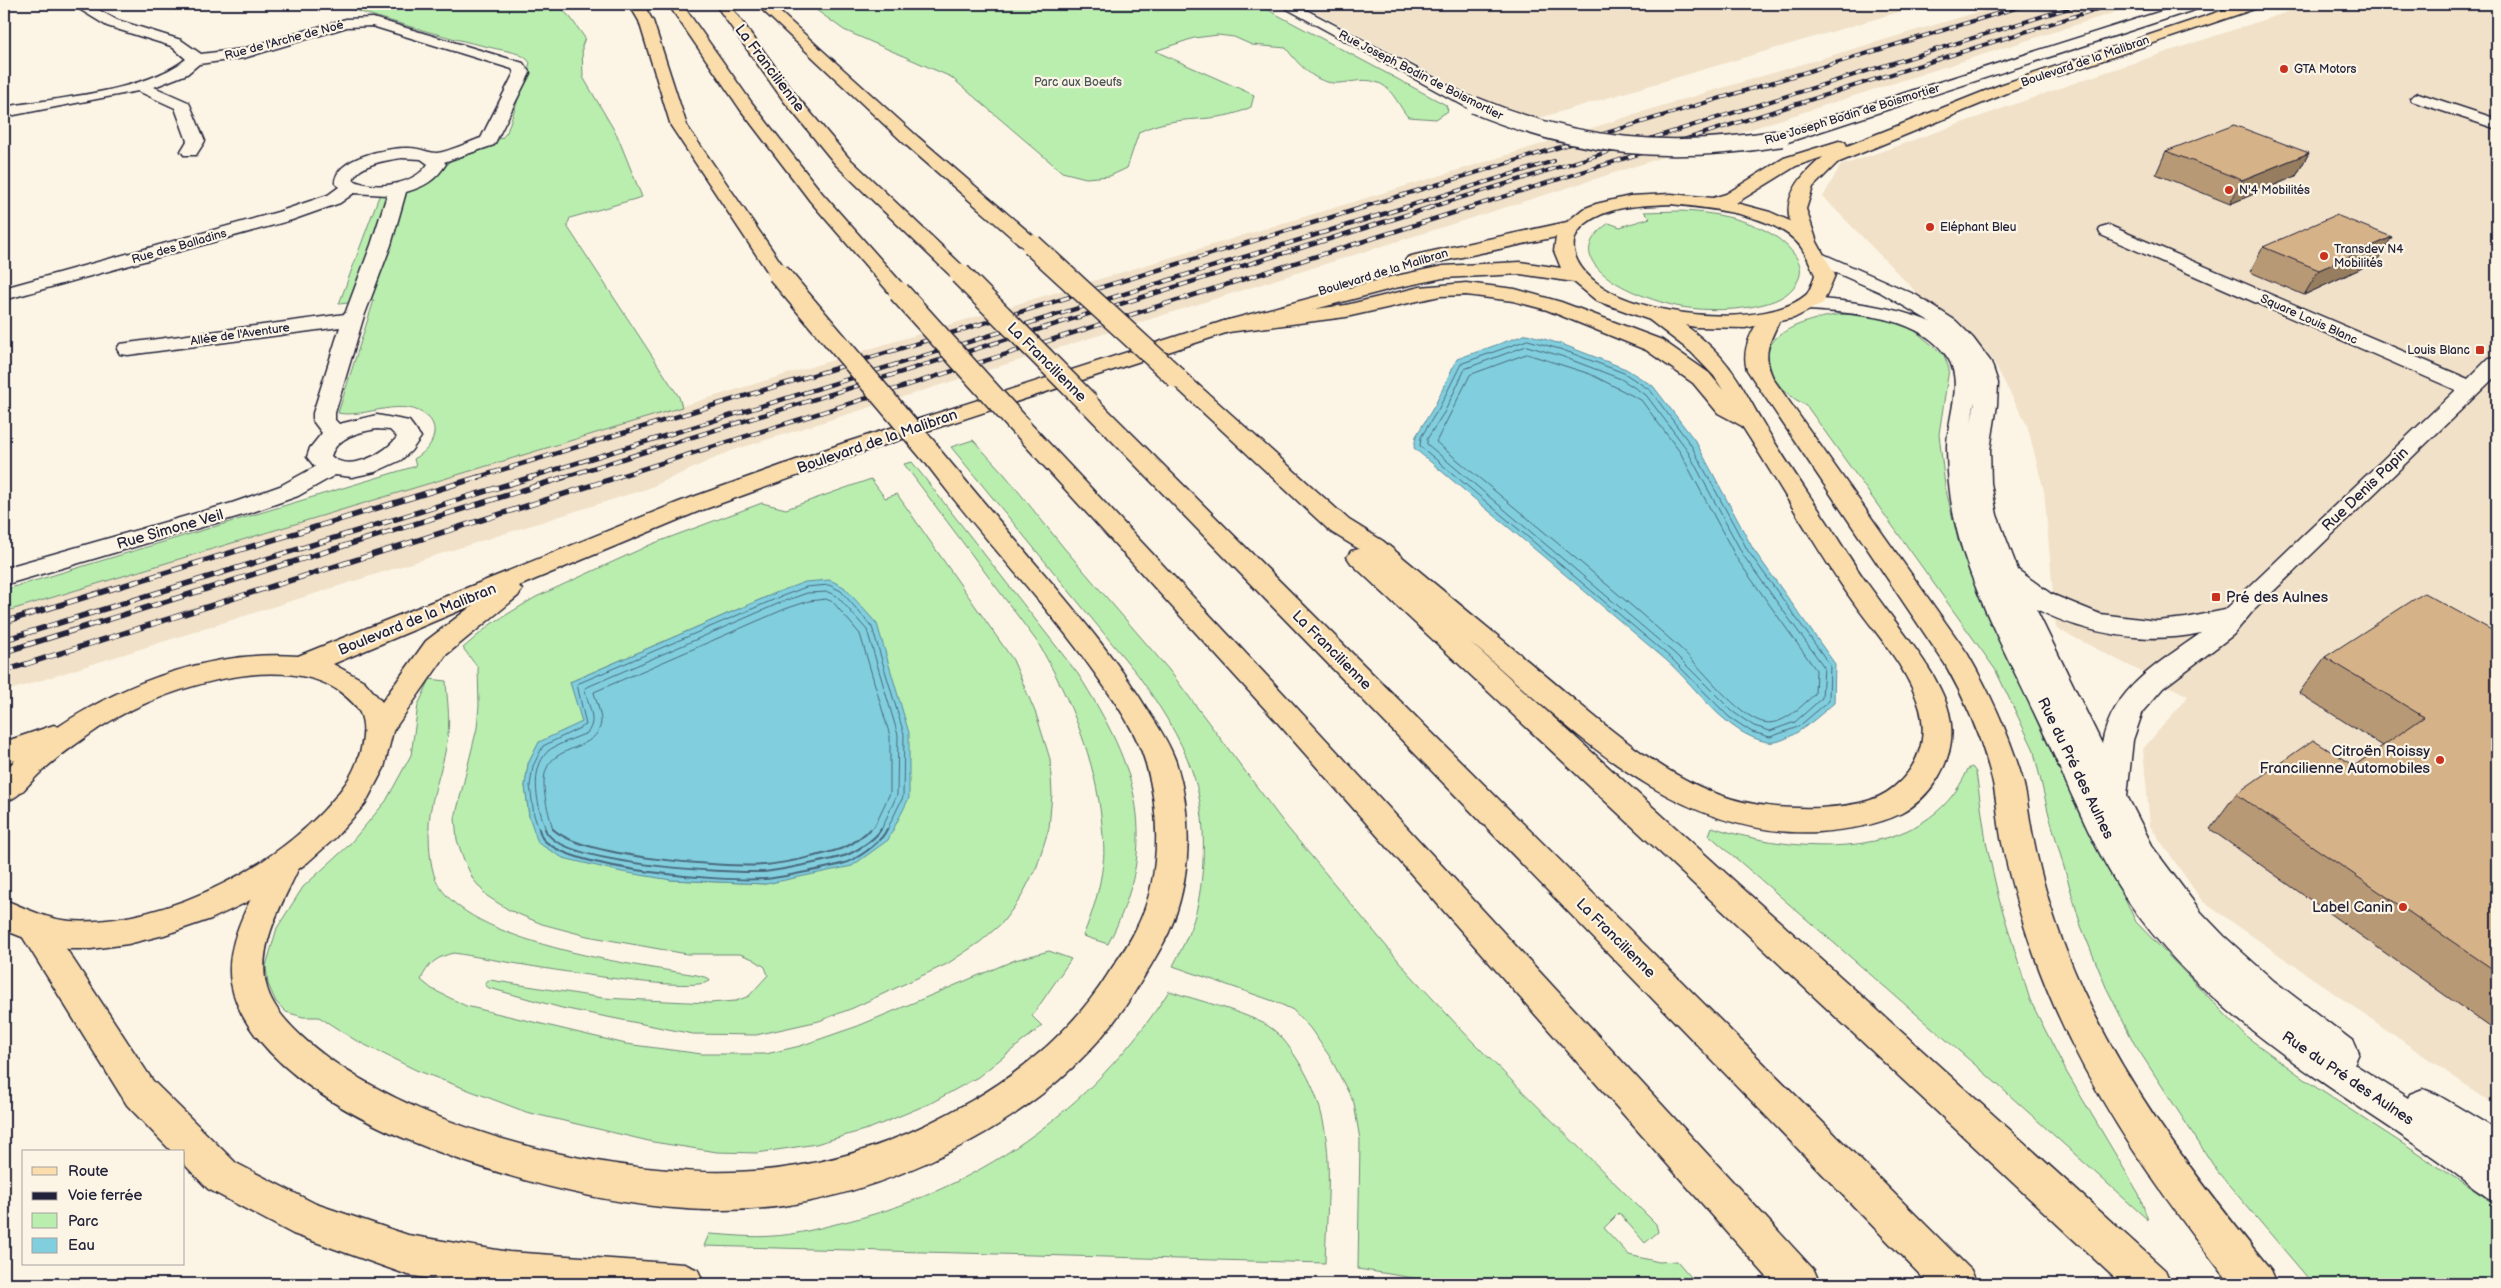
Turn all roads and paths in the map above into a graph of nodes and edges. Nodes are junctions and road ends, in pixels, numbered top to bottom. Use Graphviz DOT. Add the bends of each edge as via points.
graph roads {
  1 [pos="78,4"];
  2 [pos="636,4"];
  3 [pos="675,4"];
  4 [pos="722,4"];
  5 [pos="763,4"];
  6 [pos="1285,4"];
  7 [pos="2198,4"];
  8 [pos="2255,4"];
  9 [pos="194,60"];
  10 [pos="139,86"];
  11 [pos="2418,98"];
  12 [pos="2441,106"];
  13 [pos="4,112"];
  14 [pos="2418,115"];
  15 [pos="1917,122"];
  16 [pos="2497,124"];
  17 [pos="190,151"];
  18 [pos="435,160"];
  19 [pos="350,188"];
  20 [pos="398,188"];
  21 [pos="1715,204"];
  22 [pos="1572,226"];
  23 [pos="2108,231"];
  24 [pos="2170,238"];
  25 [pos="2150,247"];
  26 [pos="1814,251"];
  27 [pos="1577,277"];
  28 [pos="4,294"];
  29 [pos="1808,304"];
  30 [pos="1652,315"];
  31 [pos="353,319"];
  32 [pos="1770,319"];
  33 [pos="1228,326"];
  34 [pos="128,349"];
  35 [pos="2497,363"];
  36 [pos="2470,388"];
  37 [pos="1750,420"];
  38 [pos="336,435"];
  39 [pos="331,468"];
  40 [pos="1340,526"];
  41 [pos="2003,566"];
  42 [pos="532,572"];
  43 [pos="4,577"];
  44 [pos="2234,617"];
  45 [pos="302,665"];
  46 [pos="77,728"];
  47 [pos="378,730"];
  48 [pos="4,753"];
  49 [pos="4,791"];
  50 [pos="2112,797"];
  51 [pos="285,863"];
  52 [pos="19,921"];
  53 [pos="2497,1150"];
  54 [pos="2497,1182"];
  55 [pos="684,1284"];
  56 [pos="1800,1284"];
  57 [pos="1957,1284"];
  58 [pos="2151,1284"];
  59 [pos="2257,1284"];
  1 -- 9 [label="street" via="112,23 176,43 194,55"];
  2 -- 51 [label="main road, bridge" via="646,21 679,126 778,273 1088,644 1125,695 1158,755 1171,804 1167,888 1152,931 1093,1024 1058,1060 1006,1101 905,1155 840,1175 770,1189 688,1190 612,1180 476,1148 432,1133 378,1108 320,1074 292,1050 257,1007 248,985 246,963"];
  3 -- 56 [label="main road, bridge" via="746,106 816,197 899,292 1287,715"];
  4 -- 57 [label="main road, La Francilienne, bridge" via="789,97 842,162 960,274"];
  5 -- 40 [label="main road, bridge"];
  6 -- 7 [label="street, Rue Joseph Bodin de Boismortier, bridge" via="1474,105 1535,129 1615,145 1704,148 1732,147 1782,138"];
  8 -- 15 [label="main road, Boulevard de la Malibran" via="2006,88"];
  9 -- 10 [label="street, Rue de l'Arche de Noé" via="177,74"];
  9 -- 18 [label="street, Rue de l'Arche de Noé" via="244,53 337,25 373,22 518,66 522,73 488,141"];
  10 -- 13 [label="street, Rue de l'Arche de Noé"];
  10 -- 17 [label="street" via="182,105 196,141"];
  11 -- 12 [label="street"];
  12 -- 14 [label="street"];
  12 -- 16 [label="street"];
  15 -- 21 [label="main road, Boulevard de la Malibran" via="1790,162 1732,198"];
  15 -- 26 [label="main road, Boulevard de la Malibran" via="1831,159 1806,183 1797,207 1798,218"];
  18 -- 19 [label="street" via="417,153 371,160 358,165 344,177 344,183"];
  18 -- 20 [label="street" via="438,164 428,176"];
  19 -- 20 [label="street" via="374,191"];
  19 -- 28 [label="street, Rue des Balladins" via="334,199 285,216"];
  20 -- 31 [label="street"];
  21 -- 22 [label="main road, Boulevard de la Malibran" via="1671,199 1630,202 1596,211"];
  21 -- 26 [label="main road, Boulevard de la Malibran" via="1737,208 1777,223"];
  22 -- 27 [label="main road" via="1563,245 1569,266"];
  22 -- 33 [label="main road, Boulevard de la Malibran" via="1431,256 1321,290"];
  23 -- 25 [label="street, Square Louis Blanc"];
  24 -- 25 [label="street"];
  25 -- 36 [label="street, Square Louis Blanc"];
  26 -- 29 [label="main road, Boulevard de la Malibran" via="1826,271 1825,282 1819,294"];
  26 -- 41 [label="street, Rue du Pré des Aulnes" via="1916,303 1958,334 1982,365 1987,387 1980,428 1978,471 1985,514"];
  27 -- 30 [label="main road" via="1608,298"];
  27 -- 33 [label="main road, Boulevard de la Malibran" via="1512,268 1443,272 1392,282"];
  29 -- 32 [label="main road"];
  29 -- 54 [label="street, Rue du Pré des Aulnes" via="1862,308 1909,320 1941,340 1962,365 1967,390 1958,438 1961,490 1984,574 2110,841 2137,888 2156,913 2204,965 2275,1029 2444,1142"];
  30 -- 32 [label="main road" via="1713,324"];
  30 -- 37 [label="main road" via="1692,341 1719,366 1737,391"];
  31 -- 34 [label="street, Allée de l'Aventure"];
  31 -- 38 [label="street" via="324,413 324,422"];
  32 -- 59 [label="main road" via="1753,354 1762,380 1957,660 1978,698 2008,783 2018,842 2044,936 2080,1022 2124,1101 2191,1202"];
  33 -- 37 [label="main road" via="1346,311 1440,290 1466,289 1515,295 1554,306 1654,345 1701,378 1726,408"];
  33 -- 42 [label="main road, Boulevard de la Malibran" via="852,448 620,533"];
  35 -- 36 [label="street, Rue Denis Papin"];
  36 -- 44 [label="street, Rue Denis Papin"];
  37 -- 40 [label="main road" via="1857,588 1928,690 1935,712 1935,754 1923,778 1903,797 1870,812 1812,822 1772,820 1714,806 1667,784 1598,734 1374,547"];
  38 -- 39 [label="street" via="320,450 322,464"];
  38 -- 39 [label="street" via="349,428 378,422 400,425 407,430 409,437 398,452 380,462 358,469"];
  39 -- 43 [label="street, Rue Simone Veil" via="290,491 241,508"];
  40 -- 58 [label="main road" via="1361,560"];
  41 -- 44 [label="street" via="2037,598 2102,624 2159,630"];
  41 -- 50 [label="street, Rue du Pré des Aulnes"];
  42 -- 45 [label="main road, Boulevard de la Malibran"];
  42 -- 47 [label="main road, Boulevard de la Malibran" via="436,648"];
  44 -- 50 [label="street, Rue Denis Papin" via="2223,630 2159,676 2132,704 2117,741"];
  45 -- 46 [label="main road" via="253,665 174,682"];
  45 -- 47 [label="main road" via="332,674 361,693 374,713"];
  46 -- 48 [label="main road"];
  46 -- 49 [label="main road" via="42,753"];
  47 -- 51 [label="main road" via="372,765 360,789 316,839"];
  50 -- 53 [label="street, Rue du Pré des Aulnes" via="2150,869 2170,898 2218,954 2249,983 2340,1052"];
  51 -- 52 [label="main road" via="214,903 160,922 90,935 60,934"];
  52 -- 55 [label="main road" via="140,1093 222,1176 307,1220 408,1256 509,1272"];
}
